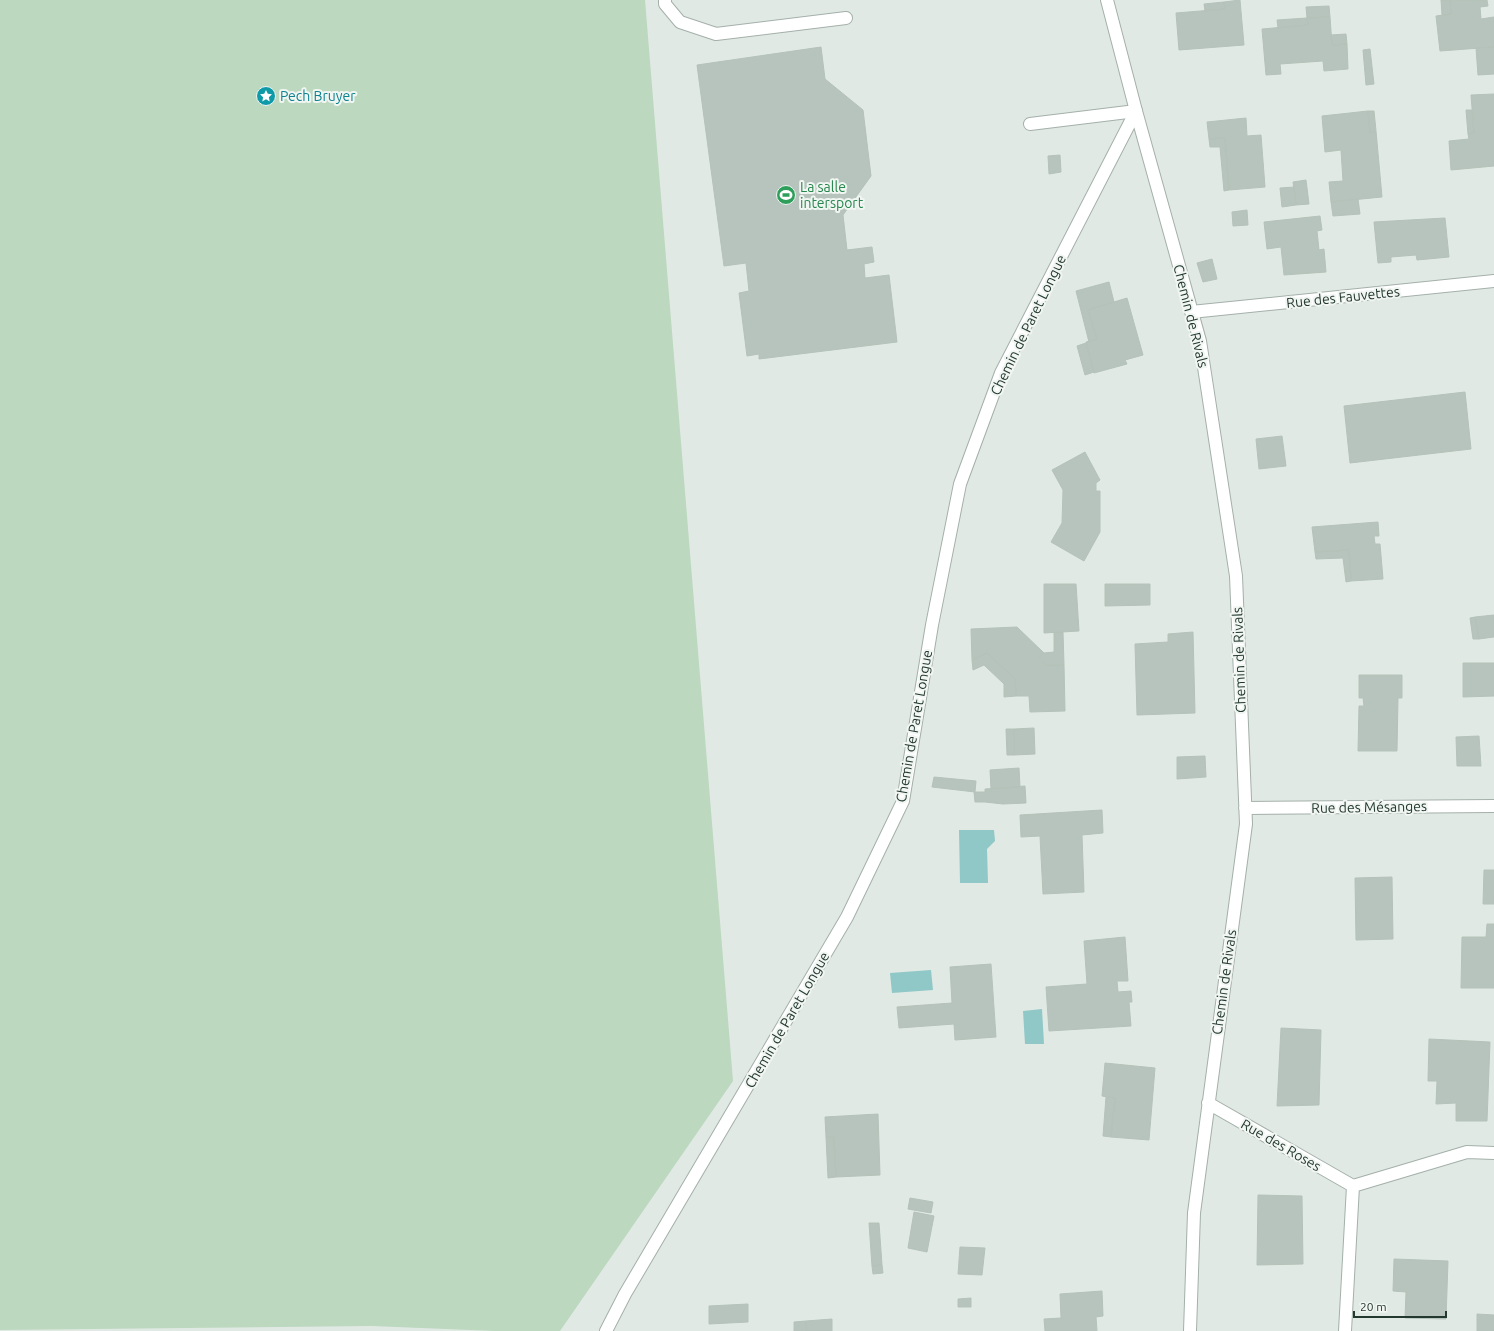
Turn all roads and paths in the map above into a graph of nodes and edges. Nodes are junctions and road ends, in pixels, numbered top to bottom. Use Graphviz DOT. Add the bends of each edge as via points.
graph roads {
  1 [pos="665,0"];
  2 [pos="1108,0"];
  3 [pos="846,18"];
  4 [pos="1136,111"];
  5 [pos="1030,124"];
  6 [pos="1494,281"];
  7 [pos="1192,312"];
  8 [pos="1494,806"];
  9 [pos="1245,808"];
  10 [pos="1208,1104"];
  11 [pos="1494,1153"];
  12 [pos="1353,1186"];
  13 [pos="606,1331"];
  14 [pos="1190,1331"];
  15 [pos="1345,1331"];
  1 -- 3 [label="street" via="665,4 680,22 716,34"];
  2 -- 4 [label="street, Chemin de Rivals"];
  4 -- 5 [label="street"];
  4 -- 7 [label="street, Chemin de Rivals"];
  4 -- 13 [label="street, Chemin de Paret Longue" via="1001,373 960,484 932,625 903,801 847,918 625,1294"];
  6 -- 7 [label="street, Rue des Fauvettes"];
  7 -- 9 [label="street, Chemin de Rivals" via="1200,341 1236,576"];
  8 -- 9 [label="street, Rue des Mésanges"];
  9 -- 10 [label="street, Chemin de Rivals" via="1246,824"];
  10 -- 12 [label="street, Rue des Roses"];
  10 -- 14 [label="street, Chemin de Rivals" via="1194,1213"];
  11 -- 12 [label="street" via="1467,1152"];
  12 -- 15 [label="street"];
}
